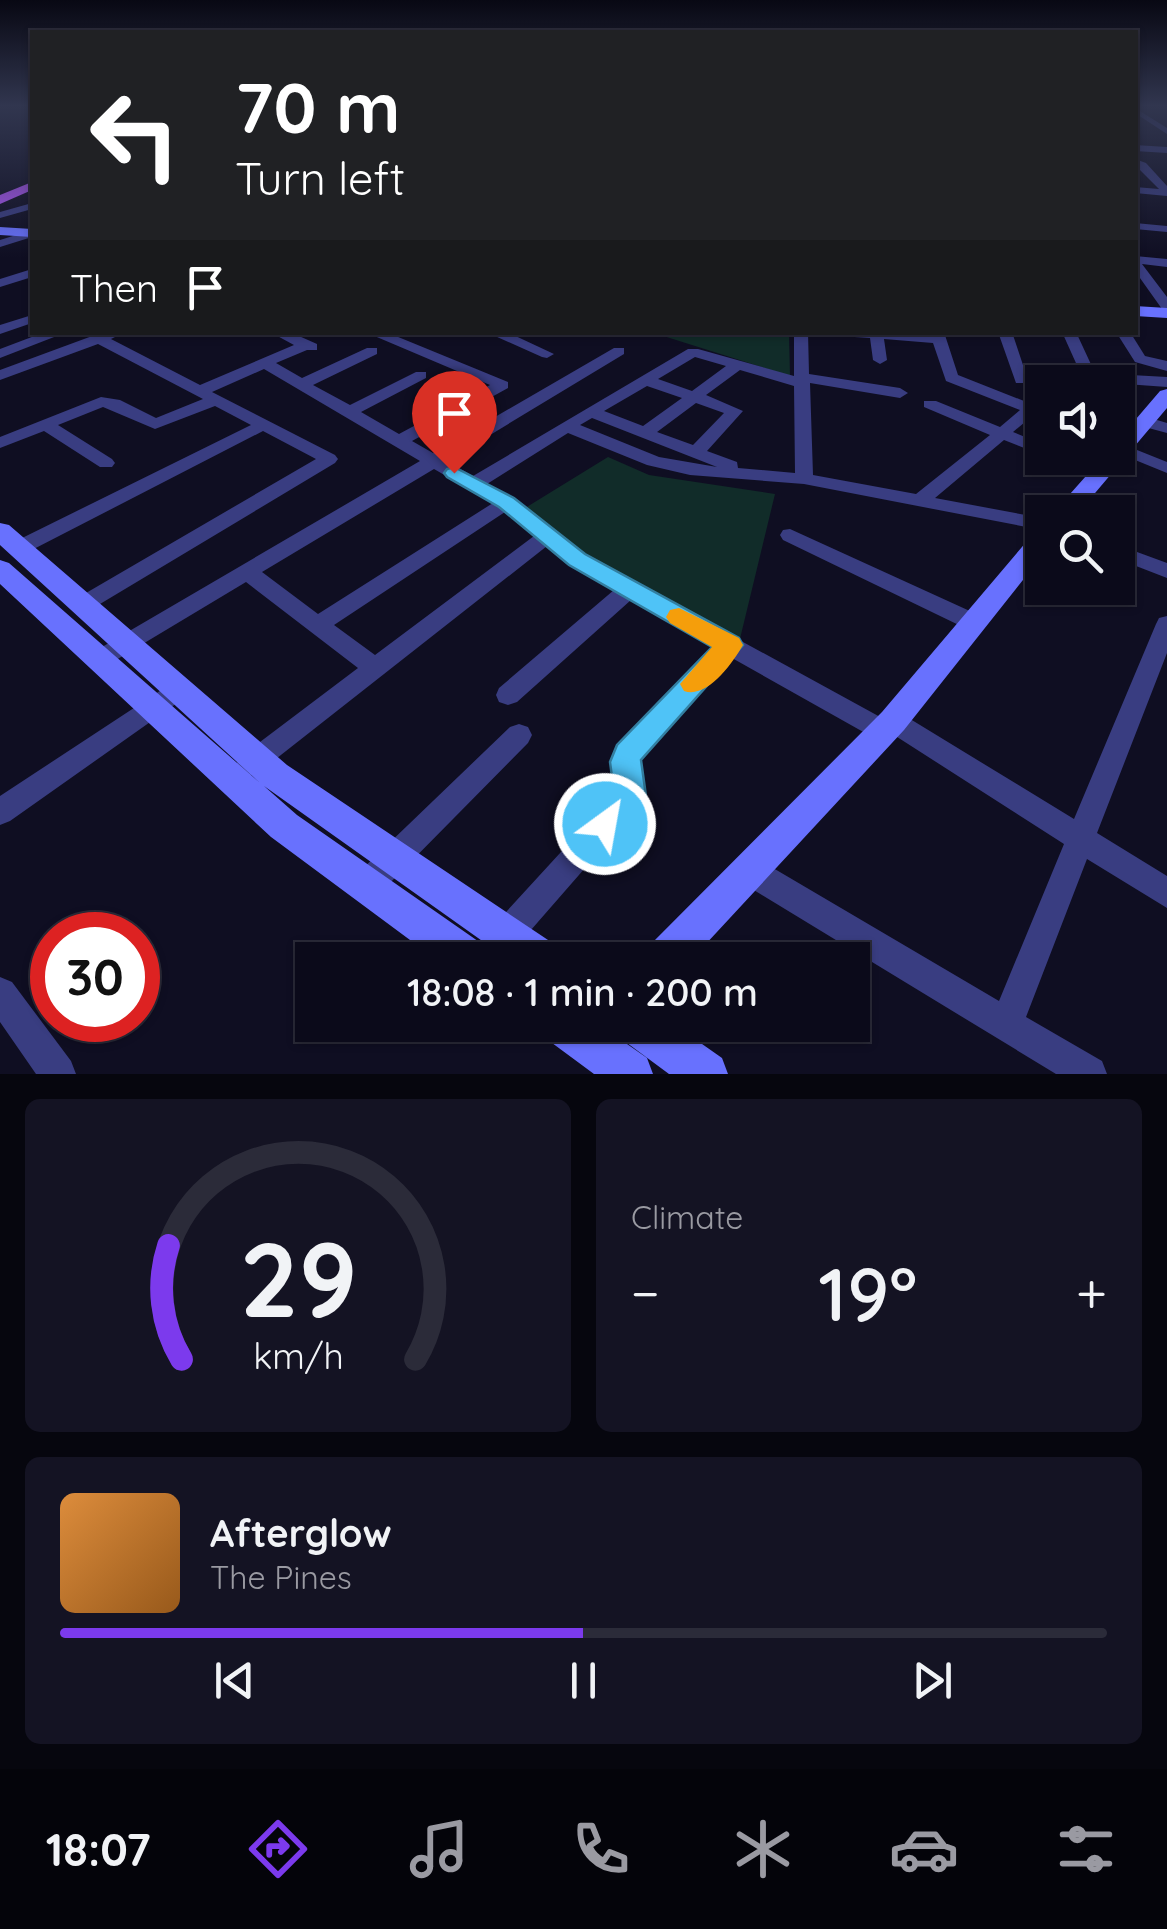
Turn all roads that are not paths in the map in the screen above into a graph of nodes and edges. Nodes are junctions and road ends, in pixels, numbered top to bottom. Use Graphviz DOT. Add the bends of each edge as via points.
graph roads {
  1 [pos="1138,163"];
  2 [pos="1152,176"];
  3 [pos="1167,176"];
  4 [pos="30,185"];
  5 [pos="1138,190"];
  6 [pos="1167,192"];
  7 [pos="0,198"];
  8 [pos="30,207"];
  9 [pos="0,215"];
  10 [pos="30,224"];
  11 [pos="1138,226"];
  12 [pos="1167,229"];
  13 [pos="30,233"];
  14 [pos="1,235"];
  15 [pos="1138,261"];
  16 [pos="1167,262"];
  17 [pos="1138,265"];
  18 [pos="30,276"];
  19 [pos="0,283"];
  20 [pos="1138,290"];
  21 [pos="1156,292"];
  22 [pos="1138,310"];
  23 [pos="1167,310"];
  24 [pos="30,320"];
  25 [pos="0,330"];
  26 [pos="52,335"];
  27 [pos="111,335"];
  28 [pos="284,335"];
  29 [pos="379,335"];
  30 [pos="502,335"];
  31 [pos="801,335"];
  32 [pos="877,335"];
  33 [pos="908,335"];
  34 [pos="1006,335"];
  35 [pos="1070,335"];
  36 [pos="1124,335"];
  37 [pos="938,336"];
  38 [pos="100,340"];
  39 [pos="618,350"];
  40 [pos="372,351"];
  41 [pos="0,354"];
  42 [pos="547,354"];
  43 [pos="880,360"];
  44 [pos="265,362"];
  45 [pos="737,365"];
  46 [pos="1081,365"];
  47 [pos="1167,366"];
  48 [pos="0,375"];
  49 [pos="421,375"];
  50 [pos="1025,376"];
  51 [pos="646,380"];
  52 [pos="801,380"];
  53 [pos="1135,380"];
  54 [pos="1167,382"];
  55 [pos="302,384"];
  56 [pos="900,393"];
  57 [pos="1167,395"];
  58 [pos="208,396"];
  59 [pos="694,397"];
  60 [pos="1025,400"];
  61 [pos="930,404"];
  62 [pos="349,412"];
  63 [pos="591,412"];
  64 [pos="1025,414"];
  65 [pos="44,424"];
  66 [pos="264,425"];
  67 [pos="1157,425"];
  68 [pos="567,426"];
  69 [pos="1001,433"];
  70 [pos="644,434"];
  71 [pos="399,441"];
  72 [pos="1135,442"];
  73 [pos="0,443"];
  74 [pos="1025,443"];
  75 [pos="696,452"];
  76 [pos="434,462"];
  77 [pos="1135,462"];
  78 [pos="106,463"];
  79 [pos="1167,468"];
  80 [pos="755,475"];
  81 [pos="1098,475"];
  82 [pos="804,479"];
  83 [pos="474,484"];
  84 [pos="1081,495"];
  85 [pos="922,499"];
  86 [pos="506,502"];
  87 [pos="1025,520"];
  88 [pos="548,535"];
  89 [pos="790,535"];
  90 [pos="5,545"];
  91 [pos="1135,559"];
  92 [pos="1025,561"];
  93 [pos="248,572"];
  94 [pos="1167,572"];
  95 [pos="629,589"];
  96 [pos="82,605"];
  97 [pos="975,623"];
  98 [pos="1167,624"];
  99 [pos="318,625"];
  100 [pos="730,645"];
  101 [pos="112,652"];
  102 [pos="375,668"];
  103 [pos="508,695"];
  104 [pos="164,698"];
  105 [pos="888,726"];
  106 [pos="519,735"];
  107 [pos="258,758"];
  108 [pos="230,780"];
  109 [pos="0,812"];
  110 [pos="1080,838"];
  111 [pos="394,858"];
  112 [pos="750,871"];
  113 [pos="367,885"];
  114 [pos="1167,893"];
  115 [pos="506,935"];
  116 [pos="447,942"];
  117 [pos="516,942"];
  118 [pos="681,942"];
  119 [pos="0,994"];
  120 [pos="1006,1024"];
  121 [pos="597,1042"];
  122 [pos="662,1042"];
  123 [pos="58,1074"];
  124 [pos="631,1074"];
  125 [pos="706,1074"];
  126 [pos="1089,1074"];
  1 -- 2 [label="street"];
  2 -- 3 [label="street"];
  2 -- 6 [label="street"];
  4 -- 7 [label="main road"];
  5 -- 6 [label="street"];
  8 -- 9 [label="street"];
  10 -- 14 [label="street"];
  11 -- 12 [label="street"];
  13 -- 14 [label="street"];
  15 -- 16 [label="street"];
  17 -- 21 [label="street"];
  18 -- 19 [label="street"];
  20 -- 21 [label="street"];
  21 -- 23 [label="street"];
  22 -- 23 [label="street"];
  24 -- 25 [label="street"];
  26 -- 41 [label="street"];
  27 -- 38 [label="street"];
  28 -- 44 [label="street" via="310,346"];
  29 -- 71 [label="street" via="502,385"];
  30 -- 42 [label="street"];
  31 -- 52 [label="street"];
  32 -- 43 [label="street"];
  33 -- 37 [label="street"];
  34 -- 50 [label="street"];
  35 -- 46 [label="street"];
  36 -- 47 [label="street" via="1140,360"];
  37 -- 60 [label="street" via="950,378"];
  38 -- 48 [label="street"];
  38 -- 58 [label="street"];
  39 -- 76 [label="street"];
  40 -- 55 [label="street"];
  44 -- 55 [label="street"];
  44 -- 58 [label="street"];
  45 -- 51 [label="street" via="693,352"];
  45 -- 52 [label="street"];
  45 -- 59 [label="street"];
  49 -- 62 [label="street"];
  51 -- 59 [label="street"];
  51 -- 63 [label="street"];
  52 -- 56 [label="street"];
  52 -- 82 [label="street"];
  53 -- 54 [label="street"];
  55 -- 62 [label="street"];
  57 -- 67 [label="street"];
  58 -- 65 [label="street" via="162,423 101,402"];
  58 -- 66 [label="street"];
  59 -- 70 [label="street"];
  59 -- 75 [label="street" via="736,411"];
  61 -- 69 [label="street"];
  62 -- 71 [label="street"];
  63 -- 68 [label="street"];
  63 -- 70 [label="street"];
  64 -- 69 [label="street"];
  65 -- 73 [label="street"];
  65 -- 78 [label="street"];
  66 -- 90 [label="street"];
  66 -- 96 [label="street" via="329,459"];
  67 -- 72 [label="street"];
  68 -- 80 [label="street" via="690,470"];
  68 -- 83 [label="street"];
  69 -- 74 [label="street"];
  69 -- 85 [label="street"];
  70 -- 75 [label="street"];
  71 -- 76 [label="street"];
  75 -- 80 [label="street"];
  76 -- 83 [label="street"];
  76 -- 93 [label="street"];
  77 -- 79 [label="street"];
  80 -- 82 [label="street"];
  81 -- 84 [label="street"];
  82 -- 85 [label="street"];
  83 -- 86 [label="street"];
  85 -- 87 [label="street"];
  86 -- 88 [label="street"];
  86 -- 99 [label="street"];
  88 -- 95 [label="street"];
  88 -- 102 [label="street"];
  89 -- 97 [label="street"];
  90 -- 96 [label="street"];
  90 -- 101 [label="street"];
  91 -- 94 [label="street"];
  92 -- 97 [label="street"];
  93 -- 99 [label="street"];
  93 -- 101 [label="street"];
  95 -- 100 [label="street"];
  95 -- 103 [label="street"];
  96 -- 101 [label="street"];
  97 -- 105 [label="street"];
  98 -- 110 [label="street"];
  99 -- 102 [label="street"];
  100 -- 105 [label="street"];
  100 -- 115 [label="street" via="628,754 630,796"];
  101 -- 104 [label="street"];
  102 -- 107 [label="street"];
  104 -- 107 [label="street"];
  104 -- 108 [label="street"];
  104 -- 109 [label="street"];
  105 -- 110 [label="street"];
  105 -- 112 [label="street"];
  106 -- 111 [label="street"];
  107 -- 108 [label="street"];
  107 -- 111 [label="street"];
  108 -- 113 [label="street"];
  110 -- 114 [label="street"];
  110 -- 120 [label="street"];
  111 -- 113 [label="street"];
  111 -- 115 [label="street"];
  112 -- 118 [label="street"];
  112 -- 120 [label="street"];
  113 -- 116 [label="street"];
  115 -- 117 [label="street"];
  119 -- 123 [label="street"];
  120 -- 126 [label="street"];
  121 -- 124 [label="street"];
  122 -- 125 [label="street"];
}
